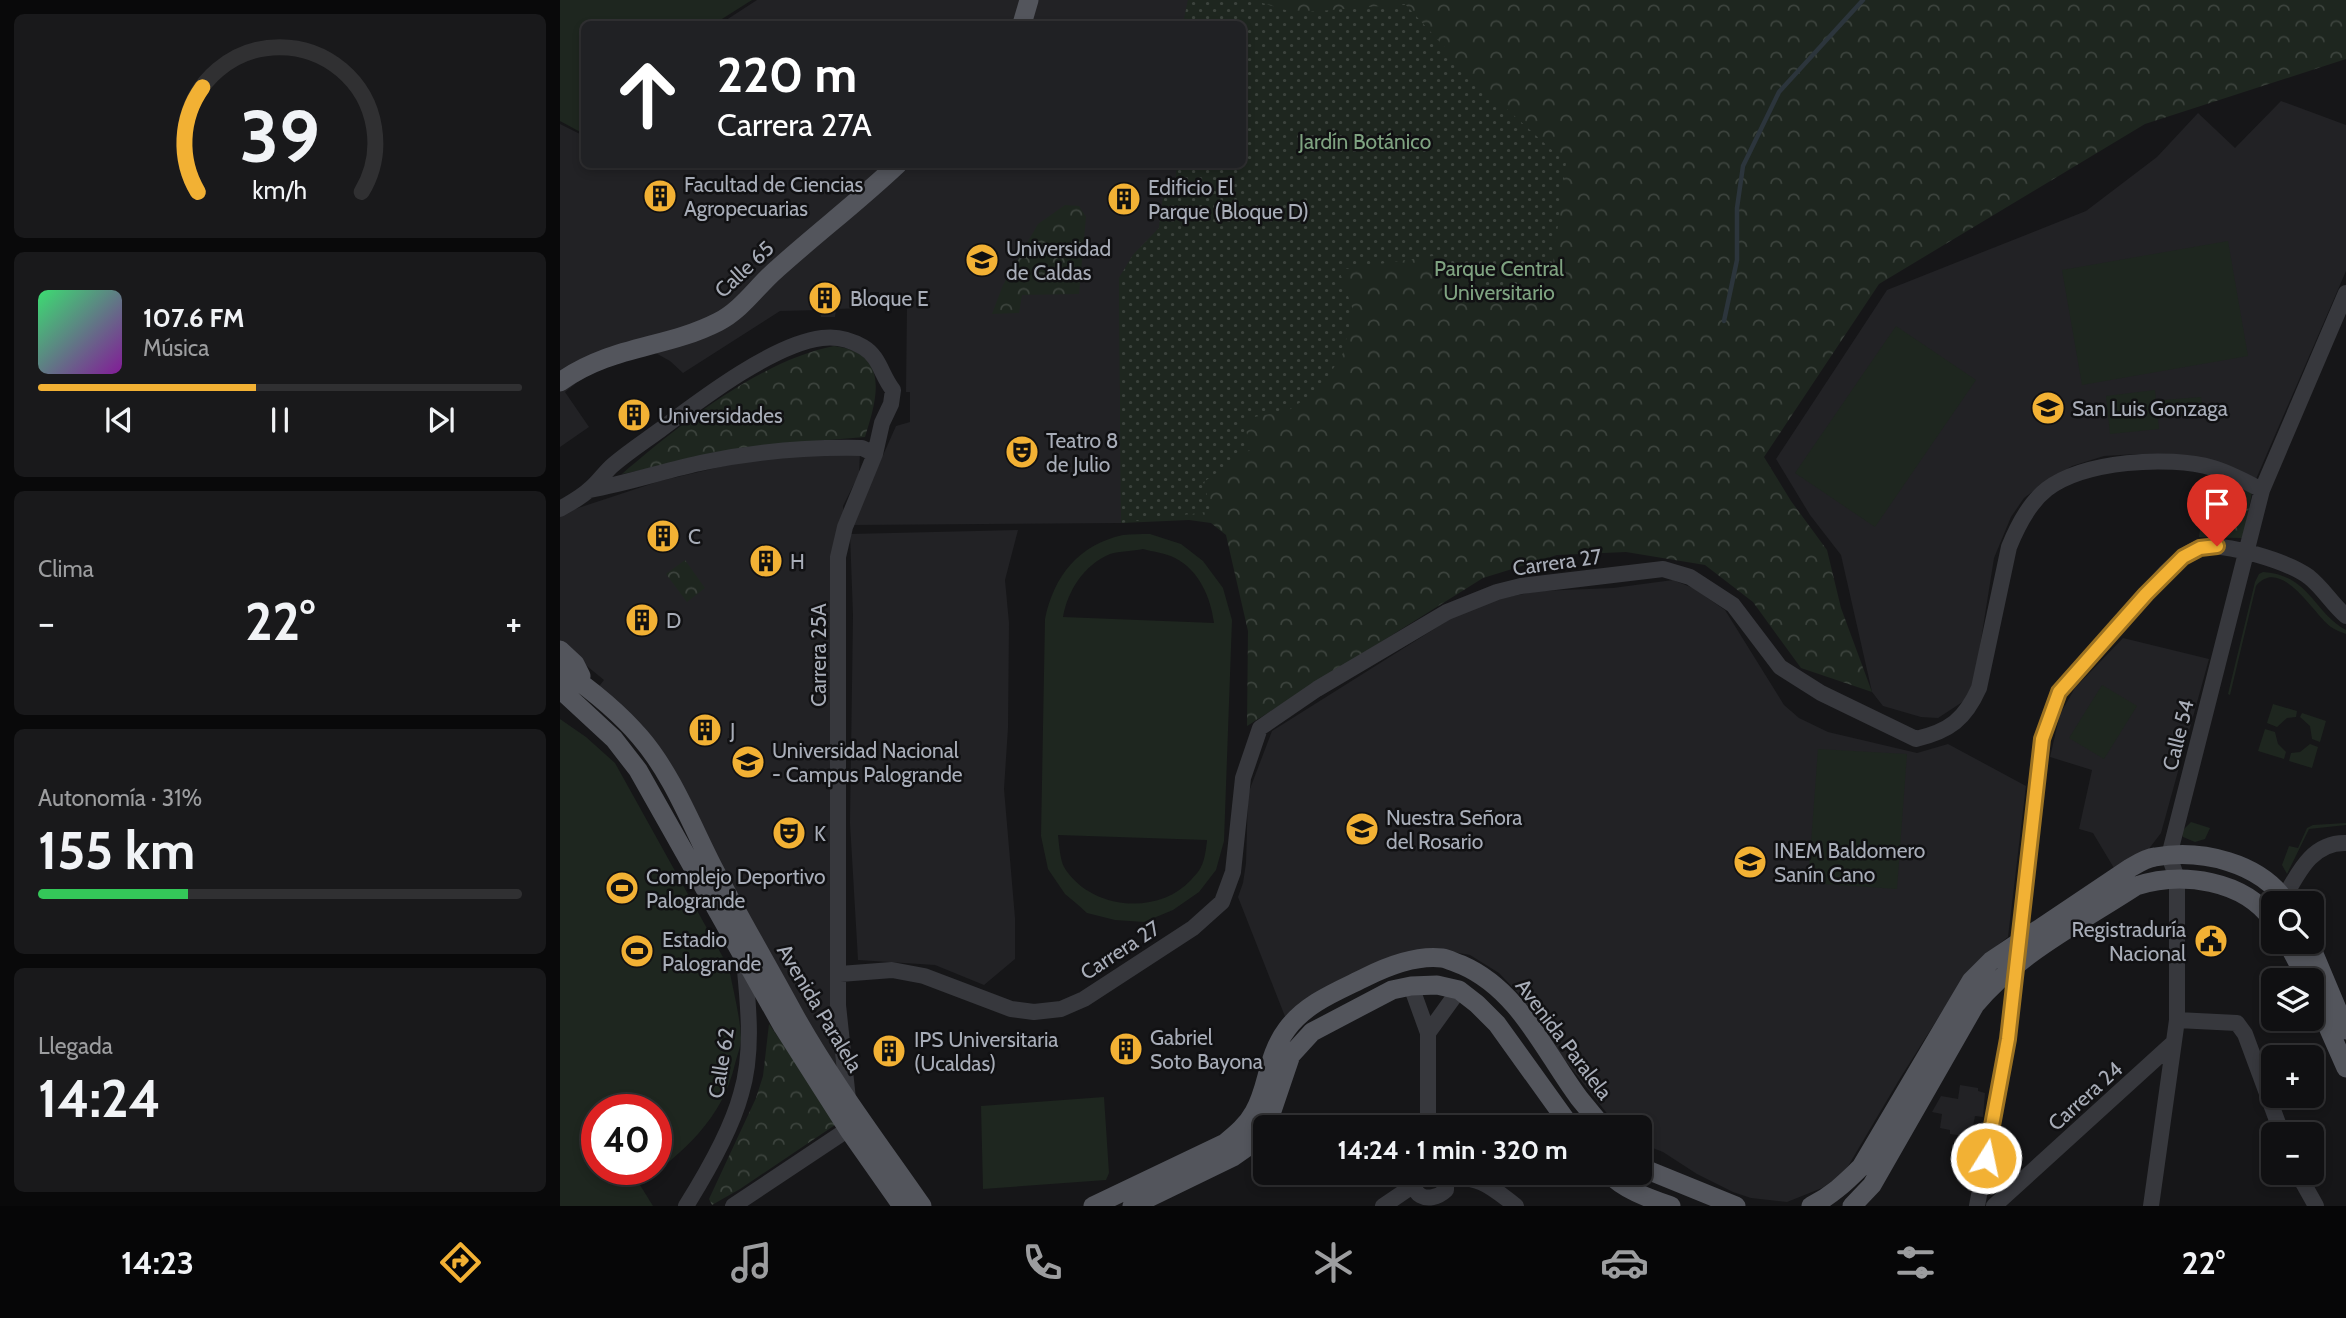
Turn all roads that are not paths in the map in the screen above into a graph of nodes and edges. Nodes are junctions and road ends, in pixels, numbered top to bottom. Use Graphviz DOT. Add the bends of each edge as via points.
graph roads {
  1 [pos="1030,0"];
  2 [pos="1023,21"];
  3 [pos="894,168"];
  4 [pos="2346,293"];
  5 [pos="560,383"];
  6 [pos="875,454"];
  7 [pos="2262,489"];
  8 [pos="589,490"];
  9 [pos="560,509"];
  10 [pos="2246,551"];
  11 [pos="2346,616"];
  12 [pos="560,650"];
  13 [pos="560,668"];
  14 [pos="560,688"];
  15 [pos="574,695"];
  16 [pos="2346,843"];
  17 [pos="2169,856"];
  18 [pos="2177,878"];
  19 [pos="2276,891"];
  20 [pos="2290,891"];
  21 [pos="2261,907"];
  22 [pos="2021,940"];
  23 [pos="2314,954"];
  24 [pos="743,957"];
  25 [pos="2017,964"];
  26 [pos="840,974"];
  27 [pos="1411,986"];
  28 [pos="1459,990"];
  29 [pos="2324,1018"];
  30 [pos="2177,1020"];
  31 [pos="2346,1030"];
  32 [pos="1428,1033"];
  33 [pos="2172,1045"];
  34 [pos="2346,1068"];
  35 [pos="848,1099"];
  36 [pos="1428,1115"];
  37 [pos="1562,1115"];
  38 [pos="1593,1115"];
  39 [pos="2278,1122"];
  40 [pos="855,1124"];
  41 [pos="1861,1167"];
  42 [pos="1652,1172"];
  43 [pos="1409,1185"];
  44 [pos="1418,1185"];
  45 [pos="1445,1185"];
  46 [pos="1488,1185"];
  47 [pos="1624,1185"];
  48 [pos="2304,1185"];
  49 [pos="1431,1203"];
  50 [pos="737,1204"];
  51 [pos="687,1206"];
  52 [pos="902,1206"];
  53 [pos="922,1206"];
  54 [pos="1093,1206"];
  55 [pos="1132,1206"];
  56 [pos="1383,1206"];
  57 [pos="1516,1206"];
  58 [pos="1671,1206"];
  59 [pos="1735,1206"];
  60 [pos="1811,1206"];
  61 [pos="1852,1206"];
  62 [pos="1978,1206"];
  63 [pos="1994,1206"];
  64 [pos="2151,1206"];
  65 [pos="2316,1206"];
  1 -- 2 [label="main road"];
  3 -- 5 [label="main road, Calle 65" via="721,321 610,355 583,366"];
  4 -- 7 [label="street, Calle 54"];
  6 -- 8 [label="street" via="862,447 770,450"];
  6 -- 8 [label="street, Carrera 25A" via="893,390 870,352 857,343 820,338 782,352 696,403 612,466"];
  6 -- 26 [label="street, Carrera 25A" via="838,556"];
  7 -- 10 [label="street, Calle 54"];
  7 -- 26 [label="street, Carrera 27" via="2212,468 2177,462 2099,466 2046,489 2017,526 2009,547 1979,688 1971,705 1963,717 1933,735 1916,738 1821,693 1780,667 1733,605 1690,577 1663,569 1497,592 1447,612 1260,728 1243,778 1233,872 1222,902 1193,928 1084,999 1061,1009 1034,1012 1011,1009 923,976 892,970"];
  8 -- 9 [label="street"];
  10 -- 11 [label="street" via="2306,575"];
  10 -- 17 [label="street, Calle 54"];
  10 -- 22 [label="street" via="2217,546 2183,557 2059,692 2042,739"];
  12 -- 15 [label="main road" via="575,664"];
  13 -- 15 [label="main road, Avenida Paralela"];
  14 -- 15 [label="main road, Avenida Paralela"];
  15 -- 24 [label="main road, Avenida Paralela" via="638,770"];
  15 -- 35 [label="main road, Avenida Paralela" via="623,718 642,739 796,1018"];
  16 -- 20 [label="street" via="2323,847 2304,862"];
  17 -- 18 [label="street"];
  17 -- 19 [label="main road" via="2218,858 2244,866"];
  17 -- 22 [label="main road" via="2152,857 2130,868"];
  18 -- 21 [label="main road" via="2228,887"];
  18 -- 25 [label="main road" via="2136,886"];
  18 -- 30 [label="street"];
  22 -- 25 [label="street"];
  22 -- 41 [label="main road" via="1971,981"];
  23 -- 31 [label="main road"];
  24 -- 40 [label="main road, Avenida Paralela" via="783,1027"];
  24 -- 51 [label="street, Calle 62" via="749,1039 742,1094"];
  25 -- 61 [label="main road" via="1975,1005 1872,1185"];
  25 -- 62 [label="street"];
  26 -- 35 [label="street, Carrera 25A" via="838,1005"];
  27 -- 28 [label="main road"];
  27 -- 32 [label="street"];
  27 -- 55 [label="main road" via="1392,990 1312,1032 1291,1055 1272,1111 1253,1143"];
  28 -- 32 [label="street"];
  28 -- 37 [label="main road" via="1497,1024"];
  29 -- 34 [label="main road"];
  30 -- 33 [label="street"];
  30 -- 39 [label="street" via="2237,1023"];
  32 -- 36 [label="street"];
  33 -- 63 [label="street, Carrera 24"];
  33 -- 64 [label="street"];
  35 -- 40 [label="main road, Avenida Paralela"];
  38 -- 54 [label="main road, Avenida Paralela" via="1518,1008 1499,989 1473,970 1445,958 1427,958 1376,972 1302,1012 1276,1046 1255,1112 1243,1128 1225,1143"];
  40 -- 50 [label="street"];
  40 -- 52 [label="main road, Avenida Paralela"];
  40 -- 53 [label="main road, Avenida Paralela"];
  41 -- 60 [label="main road" via="1844,1186"];
  41 -- 61 [label="street"];
  42 -- 59 [label="main road"];
  43 -- 56 [label="street"];
  44 -- 49 [label="street" via="1422,1198"];
  45 -- 49 [label="street" via="1446,1190"];
  46 -- 57 [label="street"];
  47 -- 58 [label="main road"];
  48 -- 65 [label="street"];
}
